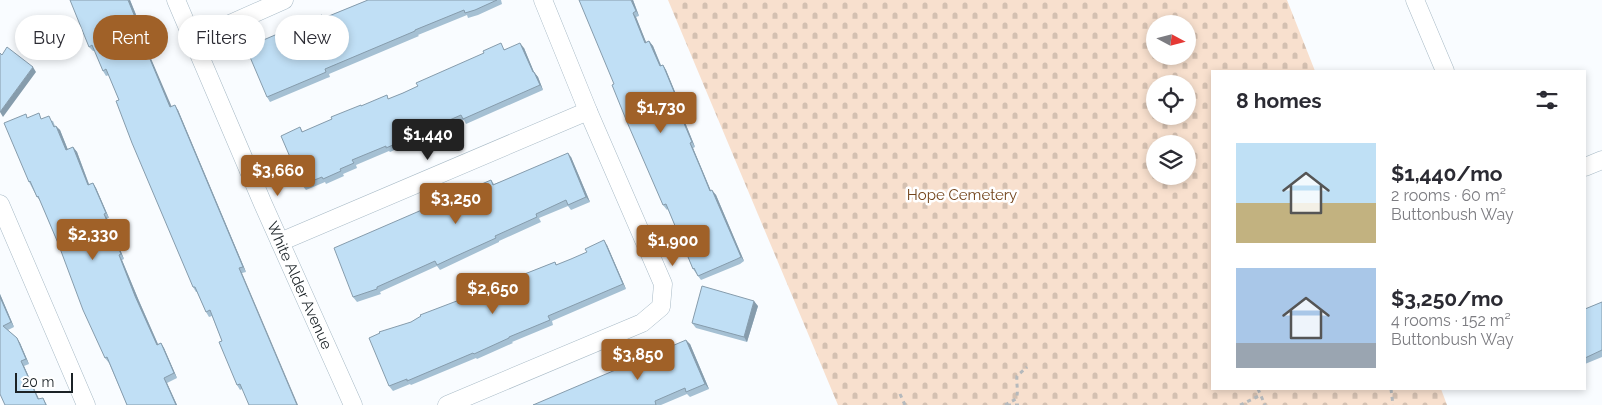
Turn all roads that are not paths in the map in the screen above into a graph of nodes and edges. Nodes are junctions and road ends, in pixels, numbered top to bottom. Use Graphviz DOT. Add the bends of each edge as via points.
graph roads {
  1 [pos="176,0"];
  2 [pos="284,0"];
  3 [pos="543,0"];
  4 [pos="1415,0"];
  5 [pos="183,15"];
  6 [pos="250,15"];
  7 [pos="203,60"];
  8 [pos="1445,70"];
  9 [pos="588,111"];
  10 [pos="1602,160"];
  11 [pos="1586,167"];
  12 [pos="0,204"];
  13 [pos="280,242"];
  14 [pos="86,405"];
  15 [pos="354,405"];
  16 [pos="447,405"];
  1 -- 5 [label="street, White Alder Avenue"];
  2 -- 6 [label="street"];
  3 -- 9 [label="street"];
  4 -- 8 [label="street"];
  7 -- 13 [label="street, White Alder Avenue"];
  9 -- 13 [label="street"];
  9 -- 16 [label="street" via="663,284 661,307 642,323"];
  10 -- 11 [label="street"];
  12 -- 14 [label="street"];
  13 -- 15 [label="street, White Alder Avenue"];
}
